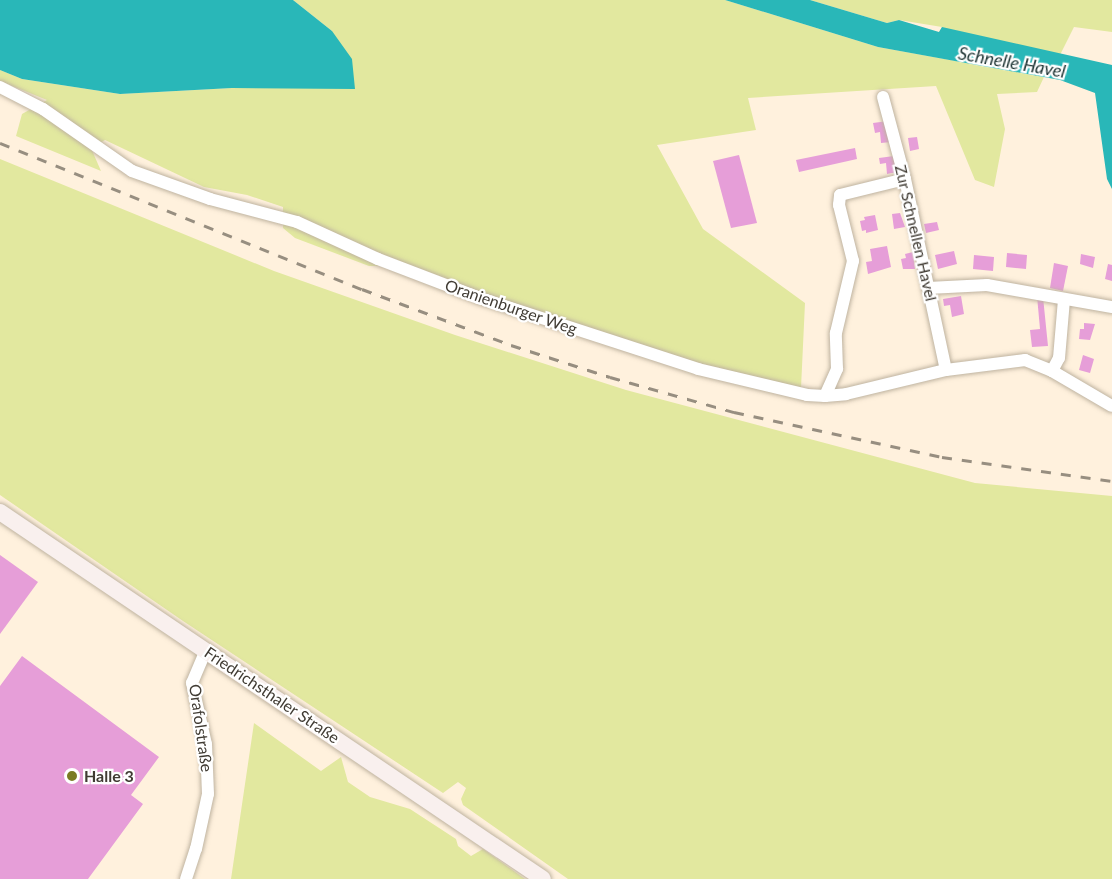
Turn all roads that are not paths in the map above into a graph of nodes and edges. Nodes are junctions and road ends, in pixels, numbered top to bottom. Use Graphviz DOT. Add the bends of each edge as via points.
graph roads {
  1 [pos="0,87"];
  2 [pos="883,97"];
  3 [pos="905,178"];
  4 [pos="928,288"];
  5 [pos="1064,300"];
  6 [pos="1112,307"];
  7 [pos="946,370"];
  8 [pos="1052,371"];
  9 [pos="825,396"];
  10 [pos="1112,406"];
  11 [pos="0,512"];
  12 [pos="206,650"];
  13 [pos="186,879"];
  14 [pos="543,879"];
  1 -- 9 [label="street, Oranienburger Weg" via="43,110 132,171 210,199 297,222 378,259 480,298 635,349 698,369"];
  2 -- 3 [label="street, Zur Schnellen Havel"];
  3 -- 4 [label="street, Zur Schnellen Havel"];
  3 -- 9 [label="street" via="840,195 853,261 836,333 837,369"];
  4 -- 5 [label="street" via="987,285 1029,290"];
  4 -- 7 [label="street, Zur Schnellen Havel"];
  5 -- 6 [label="street"];
  5 -- 8 [label="street" via="1059,358"];
  7 -- 8 [label="street, Oranienburger Weg" via="1025,360"];
  7 -- 9 [label="street, Oranienburger Weg"];
  8 -- 10 [label="street, Oranienburger Weg"];
  11 -- 12 [label="street, Friedrichsthaler Straße"];
  12 -- 13 [label="street, Orafolstraße" via="192,683 206,744 208,794"];
  12 -- 14 [label="street, Friedrichsthaler Straße"];
}
